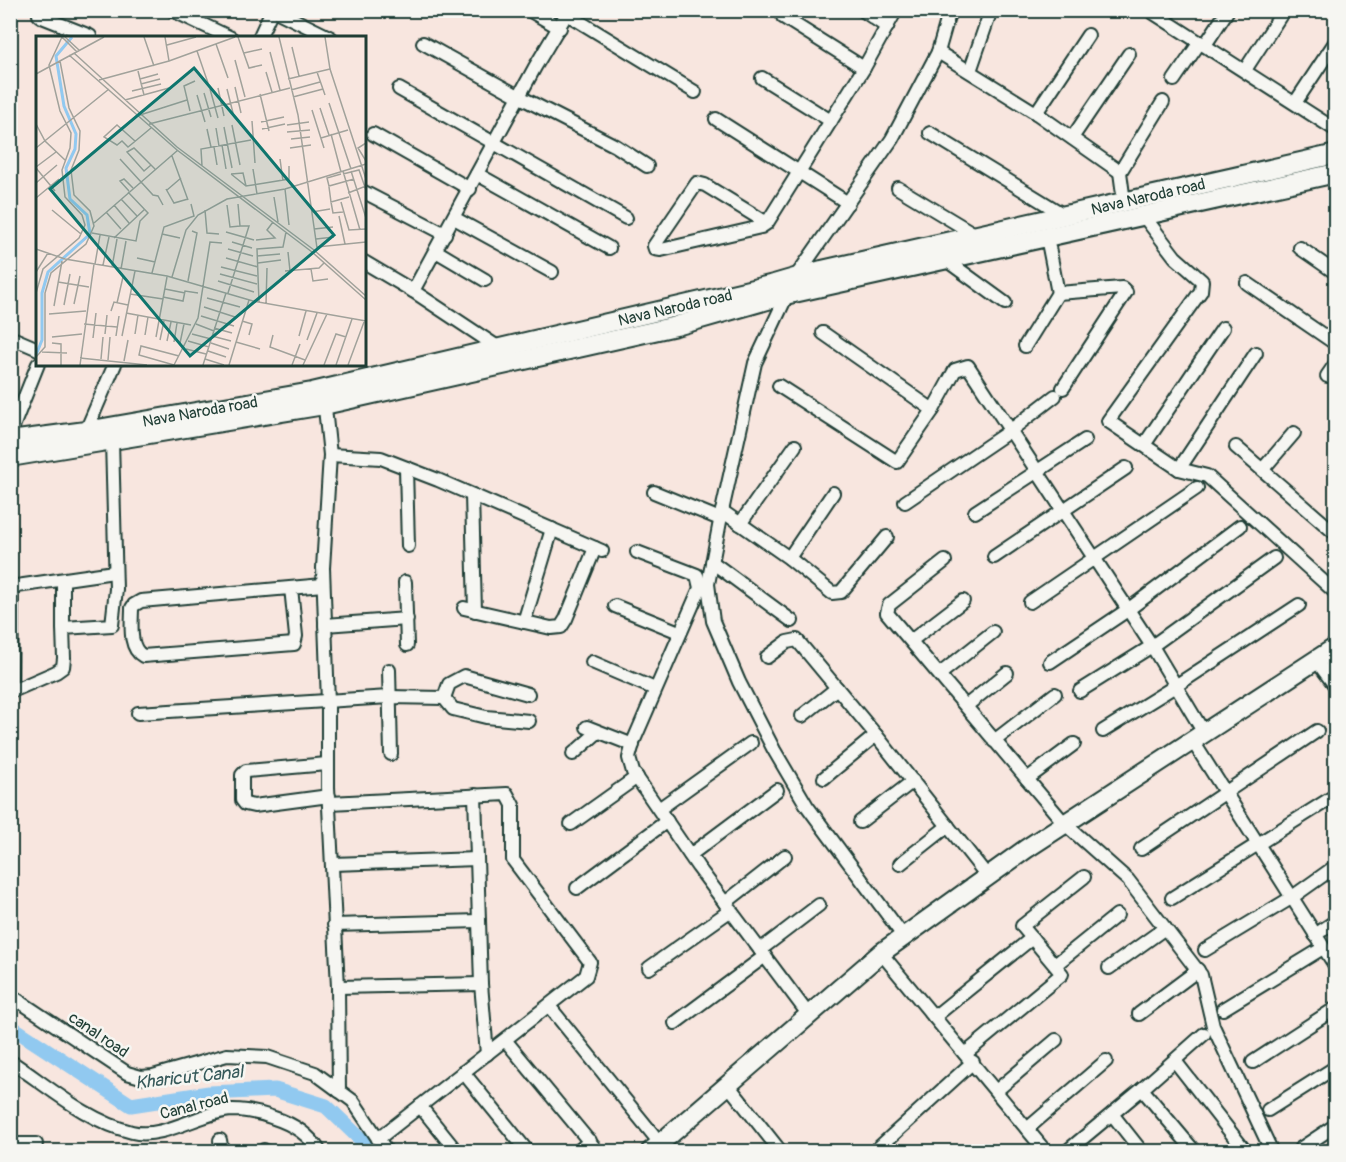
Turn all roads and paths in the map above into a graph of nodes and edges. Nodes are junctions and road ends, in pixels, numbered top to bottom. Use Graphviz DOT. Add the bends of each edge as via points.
graph roads {
  1 [pos="39,10"];
  2 [pos="172,10"];
  3 [pos="273,10"];
  4 [pos="529,10"];
  5 [pos="862,10"];
  6 [pos="896,10"];
  7 [pos="950,10"];
  8 [pos="991,10"];
  9 [pos="1228,10"];
  10 [pos="1284,10"];
  11 [pos="1150,11"];
  12 [pos="568,12"];
  13 [pos="783,17"];
  14 [pos="887,27"];
  15 [pos="560,28"];
  16 [pos="1088,34"];
  17 [pos="90,36"];
  18 [pos="227,36"];
  19 [pos="260,36"];
  20 [pos="327,36"];
  21 [pos="1335,41"];
  22 [pos="423,43"];
  23 [pos="1202,44"];
  24 [pos="938,52"];
  25 [pos="1129,54"];
  26 [pos="864,68"];
  27 [pos="1245,70"];
  28 [pos="970,71"];
  29 [pos="762,78"];
  30 [pos="1174,80"];
  31 [pos="399,89"];
  32 [pos="695,92"];
  33 [pos="520,97"];
  34 [pos="1163,102"];
  35 [pos="1295,103"];
  36 [pos="1036,113"];
  37 [pos="716,119"];
  38 [pos="831,121"];
  39 [pos="1335,130"];
  40 [pos="930,133"];
  41 [pos="373,134"];
  42 [pos="1072,138"];
  43 [pos="494,144"];
  44 [pos="1335,154"];
  45 [pos="647,166"];
  46 [pos="799,172"];
  47 [pos="1120,172"];
  48 [pos="1335,173"];
  49 [pos="477,174"];
  50 [pos="898,188"];
  51 [pos="470,189"];
  52 [pos="366,193"];
  53 [pos="1124,202"];
  54 [pos="848,203"];
  55 [pos="1064,215"];
  56 [pos="1143,215"];
  57 [pos="454,218"];
  58 [pos="626,218"];
  59 [pos="767,223"];
  60 [pos="445,234"];
  61 [pos="976,235"];
  62 [pos="1047,237"];
  63 [pos="609,248"];
  64 [pos="1300,248"];
  65 [pos="436,251"];
  66 [pos="946,260"];
  67 [pos="366,263"];
  68 [pos="552,272"];
  69 [pos="1335,273"];
  70 [pos="795,278"];
  71 [pos="486,280"];
  72 [pos="1247,283"];
  73 [pos="413,291"];
  74 [pos="1058,293"];
  75 [pos="785,296"];
  76 [pos="1005,303"];
  77 [pos="1223,328"];
  78 [pos="823,333"];
  79 [pos="10,337"];
  80 [pos="1335,344"];
  81 [pos="1025,346"];
  82 [pos="36,348"];
  83 [pos="499,348"];
  84 [pos="1256,353"];
  85 [pos="1335,363"];
  86 [pos="38,366"];
  87 [pos="114,366"];
  88 [pos="1327,376"];
  89 [pos="779,386"];
  90 [pos="324,397"];
  91 [pos="933,410"];
  92 [pos="1011,430"];
  93 [pos="1294,433"];
  94 [pos="86,438"];
  95 [pos="10,440"];
  96 [pos="1085,440"];
  97 [pos="112,441"];
  98 [pos="1143,445"];
  99 [pos="795,446"];
  100 [pos="1236,447"];
  101 [pos="330,455"];
  102 [pos="10,457"];
  103 [pos="406,468"];
  104 [pos="1126,468"];
  105 [pos="1179,469"];
  106 [pos="1263,470"];
  107 [pos="1037,472"];
  108 [pos="1197,488"];
  109 [pos="654,492"];
  110 [pos="833,492"];
  111 [pos="472,495"];
  112 [pos="905,502"];
  113 [pos="1064,510"];
  114 [pos="975,512"];
  115 [pos="721,515"];
  116 [pos="740,524"];
  117 [pos="1240,526"];
  118 [pos="552,529"];
  119 [pos="1335,534"];
  120 [pos="886,537"];
  121 [pos="408,546"];
  122 [pos="637,552"];
  123 [pos="994,556"];
  124 [pos="789,558"];
  125 [pos="1274,558"];
  126 [pos="1095,560"];
  127 [pos="945,561"];
  128 [pos="712,562"];
  129 [pos="114,572"];
  130 [pos="63,580"];
  131 [pos="405,582"];
  132 [pos="323,585"];
  133 [pos="11,587"];
  134 [pos="291,588"];
  135 [pos="1335,593"];
  136 [pos="963,601"];
  137 [pos="1030,602"];
  138 [pos="1299,605"];
  139 [pos="615,606"];
  140 [pos="1129,609"];
  141 [pos="407,619"];
  142 [pos="792,621"];
  143 [pos="524,622"];
  144 [pos="325,625"];
  145 [pos="63,628"];
  146 [pos="679,632"];
  147 [pos="993,632"];
  148 [pos="912,640"];
  149 [pos="407,645"];
  150 [pos="1152,646"];
  151 [pos="1335,647"];
  152 [pos="767,657"];
  153 [pos="1316,660"];
  154 [pos="592,662"];
  155 [pos="1050,662"];
  156 [pos="389,670"];
  157 [pos="1007,673"];
  158 [pos="940,674"];
  159 [pos="1177,685"];
  160 [pos="1335,687"];
  161 [pos="837,688"];
  162 [pos="655,689"];
  163 [pos="11,691"];
  164 [pos="1080,691"];
  165 [pos="528,694"];
  166 [pos="1056,694"];
  167 [pos="389,697"];
  168 [pos="444,698"];
  169 [pos="328,702"];
  170 [pos="966,706"];
  171 [pos="138,713"];
  172 [pos="802,716"];
  173 [pos="529,721"];
  174 [pos="1103,731"];
  175 [pos="1317,731"];
  176 [pos="876,735"];
  177 [pos="1198,737"];
  178 [pos="994,741"];
  179 [pos="751,742"];
  180 [pos="1074,744"];
  181 [pos="633,745"];
  182 [pos="391,754"];
  183 [pos="573,754"];
  184 [pos="327,764"];
  185 [pos="637,777"];
  186 [pos="824,778"];
  187 [pos="1027,779"];
  188 [pos="913,781"];
  189 [pos="777,790"];
  190 [pos="1225,792"];
  191 [pos="476,795"];
  192 [pos="1335,795"];
  193 [pos="329,800"];
  194 [pos="659,809"];
  195 [pos="667,821"];
  196 [pos="860,822"];
  197 [pos="571,824"];
  198 [pos="1065,824"];
  199 [pos="948,826"];
  200 [pos="1257,845"];
  201 [pos="1141,849"];
  202 [pos="690,855"];
  203 [pos="785,856"];
  204 [pos="477,859"];
  205 [pos="333,864"];
  206 [pos="900,864"];
  207 [pos="1335,866"];
  208 [pos="988,877"];
  209 [pos="1084,878"];
  210 [pos="577,888"];
  211 [pos="1172,898"];
  212 [pos="1291,898"];
  213 [pos="819,905"];
  214 [pos="728,906"];
  215 [pos="1117,915"];
  216 [pos="479,921"];
  217 [pos="1335,921"];
  218 [pos="334,925"];
  219 [pos="1165,928"];
  220 [pos="1315,935"];
  221 [pos="904,937"];
  222 [pos="1032,938"];
  223 [pos="1323,948"];
  224 [pos="1205,950"];
  225 [pos="763,953"];
  226 [pos="881,953"];
  227 [pos="1055,965"];
  228 [pos="1335,967"];
  229 [pos="649,968"];
  230 [pos="1109,968"];
  231 [pos="1198,970"];
  232 [pos="480,984"];
  233 [pos="338,987"];
  234 [pos="10,995"];
  235 [pos="549,1006"];
  236 [pos="1335,1008"];
  237 [pos="1223,1009"];
  238 [pos="808,1014"];
  239 [pos="1138,1014"];
  240 [pos="934,1017"];
  241 [pos="675,1023"];
  242 [pos="1204,1034"];
  243 [pos="1056,1040"];
  244 [pos="506,1041"];
  245 [pos="487,1054"];
  246 [pos="969,1058"];
  247 [pos="10,1061"];
  248 [pos="1106,1061"];
  249 [pos="1175,1061"];
  250 [pos="1253,1062"];
  251 [pos="1335,1067"];
  252 [pos="463,1072"];
  253 [pos="728,1085"];
  254 [pos="1142,1089"];
  255 [pos="339,1091"];
  256 [pos="996,1091"];
  257 [pos="420,1106"];
  258 [pos="1268,1110"];
  259 [pos="1112,1114"];
  260 [pos="1335,1125"];
  261 [pos="1028,1129"];
  262 [pos="378,1138"];
  263 [pos="1080,1140"];
  264 [pos="590,1141"];
  265 [pos="10,1144"];
  266 [pos="36,1144"];
  267 [pos="655,1147"];
  268 [pos="1300,1149"];
  269 [pos="320,1152"];
  270 [pos="387,1152"];
  271 [pos="457,1152"];
  272 [pos="528,1152"];
  273 [pos="577,1152"];
  274 [pos="598,1152"];
  275 [pos="781,1152"];
  276 [pos="874,1152"];
  277 [pos="1046,1152"];
  278 [pos="1066,1152"];
  279 [pos="1088,1152"];
  280 [pos="1142,1152"];
  281 [pos="1195,1152"];
  282 [pos="1246,1152"];
  283 [pos="1272,1152"];
  1 -- 17 [label="street" via="42,17"];
  2 -- 18 [label="street"];
  3 -- 19 [label="street"];
  3 -- 20 [label="street"];
  4 -- 15 [label="street"];
  5 -- 14 [label="street"];
  6 -- 14 [label="street"];
  7 -- 24 [label="street"];
  8 -- 28 [label="street"];
  9 -- 23 [label="street"];
  10 -- 27 [label="street"];
  11 -- 23 [label="street"];
  12 -- 15 [label="street"];
  12 -- 32 [label="street"];
  13 -- 26 [label="street"];
  14 -- 26 [label="street"];
  15 -- 33 [label="street"];
  16 -- 36 [label="street"];
  21 -- 35 [label="street"];
  22 -- 33 [label="street"];
  23 -- 27 [label="street"];
  23 -- 30 [label="street"];
  24 -- 28 [label="street"];
  24 -- 54 [label="street" via="892,139"];
  25 -- 42 [label="street"];
  26 -- 38 [label="street"];
  27 -- 35 [label="street"];
  28 -- 36 [label="street"];
  29 -- 38 [label="street"];
  31 -- 43 [label="street"];
  33 -- 43 [label="street"];
  33 -- 45 [label="street"];
  34 -- 47 [label="street"];
  35 -- 39 [label="street"];
  36 -- 42 [label="street"];
  37 -- 46 [label="street"];
  38 -- 46 [label="street"];
  40 -- 55 [label="street"];
  41 -- 51 [label="street"];
  42 -- 47 [label="street"];
  43 -- 49 [label="street"];
  43 -- 58 [label="street"];
  44 -- 53 [label="street, Nava Naroda road"];
  46 -- 54 [label="street"];
  46 -- 59 [label="street"];
  47 -- 53 [label="street"];
  48 -- 56 [label="street"];
  49 -- 51 [label="street"];
  49 -- 63 [label="street"];
  50 -- 61 [label="street"];
  51 -- 57 [label="street"];
  52 -- 60 [label="street"];
  53 -- 55 [label="street, Nava Naroda road"];
  54 -- 70 [label="street"];
  55 -- 61 [label="street, Nava Naroda road"];
  56 -- 62 [label="street"];
  56 -- 98 [label="street" via="1175,257 1203,285 1108,420"];
  57 -- 60 [label="street"];
  57 -- 68 [label="street"];
  59 -- 59 [label="street" via="661,250 654,246 697,183 705,184"];
  60 -- 65 [label="street"];
  61 -- 70 [label="street, Nava Naroda road"];
  62 -- 66 [label="street"];
  62 -- 74 [label="street"];
  64 -- 69 [label="street"];
  65 -- 71 [label="street"];
  65 -- 73 [label="street"];
  66 -- 75 [label="street"];
  66 -- 76 [label="street"];
  67 -- 73 [label="street"];
  70 -- 75 [label="street"];
  70 -- 83 [label="street, Nava Naroda road"];
  72 -- 80 [label="street"];
  73 -- 83 [label="street"];
  74 -- 81 [label="street"];
  74 -- 92 [label="street" via="1122,288 1126,292 1059,392"];
  75 -- 90 [label="street" via="676,326"];
  75 -- 115 [label="street" via="755,363"];
  77 -- 98 [label="street"];
  78 -- 91 [label="street"];
  79 -- 82 [label="street"];
  83 -- 90 [label="street, Nava Naroda road"];
  84 -- 105 [label="street"];
  85 -- 88 [label="street"];
  86 -- 95 [label="street"];
  87 -- 94 [label="street"];
  89 -- 91 [label="street" via="897,462"];
  90 -- 94 [label="street, Nava Naroda road"];
  90 -- 97 [label="street, Nava Naroda road"];
  90 -- 101 [label="street"];
  91 -- 92 [label="street" via="955,370 968,366"];
  92 -- 107 [label="street"];
  92 -- 112 [label="street"];
  93 -- 106 [label="street"];
  94 -- 95 [label="street, Nava Naroda road"];
  94 -- 97 [label="street, Nava Naroda road"];
  94 -- 102 [label="street, Nava Naroda road"];
  96 -- 107 [label="street"];
  97 -- 129 [label="street"];
  98 -- 105 [label="street"];
  99 -- 116 [label="street"];
  100 -- 106 [label="street"];
  101 -- 103 [label="street" via="381,458"];
  101 -- 132 [label="street"];
  103 -- 111 [label="street"];
  103 -- 121 [label="street"];
  104 -- 113 [label="street"];
  105 -- 135 [label="street" via="1207,476"];
  106 -- 119 [label="street"];
  107 -- 113 [label="street"];
  107 -- 114 [label="street"];
  108 -- 126 [label="street"];
  109 -- 115 [label="street"];
  110 -- 124 [label="street"];
  111 -- 118 [label="street"];
  111 -- 143 [label="street" via="469,610"];
  113 -- 123 [label="street"];
  113 -- 126 [label="street"];
  115 -- 116 [label="street"];
  115 -- 128 [label="street"];
  116 -- 124 [label="street"];
  117 -- 140 [label="street"];
  118 -- 143 [label="street"];
  118 -- 143 [label="street" via="599,549 564,624 556,628"];
  120 -- 124 [label="street" via="841,592 832,593"];
  122 -- 146 [label="street" via="697,575 700,588"];
  125 -- 150 [label="street"];
  126 -- 137 [label="street"];
  126 -- 140 [label="street"];
  127 -- 148 [label="street" via="887,608 887,613"];
  128 -- 142 [label="street"];
  128 -- 221 [label="street" via="708,584 713,621 739,682 807,806"];
  129 -- 130 [label="street"];
  129 -- 145 [label="street" via="112,625"];
  130 -- 133 [label="street"];
  130 -- 145 [label="street"];
  131 -- 141 [label="street"];
  132 -- 134 [label="street"];
  132 -- 144 [label="street"];
  133 -- 163 [label="street"];
  134 -- 134 [label="street" via="141,601 132,608 134,646 143,656 294,644"];
  136 -- 148 [label="street"];
  138 -- 159 [label="street"];
  139 -- 146 [label="street"];
  140 -- 150 [label="street"];
  140 -- 155 [label="street"];
  141 -- 144 [label="street"];
  141 -- 149 [label="street"];
  144 -- 169 [label="street"];
  145 -- 163 [label="street" via="63,667"];
  146 -- 162 [label="street"];
  147 -- 158 [label="street"];
  148 -- 158 [label="street"];
  150 -- 159 [label="street"];
  150 -- 164 [label="street"];
  151 -- 153 [label="street"];
  152 -- 161 [label="street" via="787,642 797,640"];
  153 -- 160 [label="street"];
  153 -- 177 [label="street"];
  154 -- 162 [label="street"];
  156 -- 167 [label="street"];
  157 -- 170 [label="street"];
  158 -- 170 [label="street"];
  159 -- 174 [label="street"];
  159 -- 177 [label="street"];
  161 -- 172 [label="street"];
  161 -- 176 [label="street"];
  162 -- 181 [label="street"];
  165 -- 168 [label="street" via="464,676 449,684"];
  166 -- 178 [label="street"];
  167 -- 168 [label="street"];
  167 -- 169 [label="street"];
  167 -- 182 [label="street"];
  168 -- 173 [label="street" via="453,709"];
  169 -- 171 [label="street"];
  169 -- 184 [label="street"];
  170 -- 178 [label="street"];
  175 -- 190 [label="street"];
  176 -- 186 [label="street"];
  176 -- 188 [label="street"];
  177 -- 190 [label="street"];
  177 -- 198 [label="street"];
  178 -- 187 [label="street"];
  179 -- 194 [label="street"];
  180 -- 187 [label="street"];
  181 -- 183 [label="street" via="592,730"];
  181 -- 185 [label="street" via="629,758"];
  184 -- 193 [label="street"];
  184 -- 193 [label="street" via="246,771 242,800 254,806"];
  185 -- 194 [label="street"];
  185 -- 197 [label="street"];
  187 -- 198 [label="street"];
  188 -- 196 [label="street"];
  188 -- 199 [label="street"];
  189 -- 202 [label="street"];
  190 -- 200 [label="street"];
  190 -- 201 [label="street"];
  191 -- 193 [label="street"];
  191 -- 204 [label="street"];
  191 -- 235 [label="street" via="507,794 513,805 513,860 590,962 586,976"];
  192 -- 200 [label="street"];
  193 -- 205 [label="street"];
  194 -- 195 [label="street"];
  195 -- 202 [label="street"];
  195 -- 210 [label="street"];
  198 -- 208 [label="street"];
  198 -- 219 [label="street" via="1128,880"];
  199 -- 206 [label="street"];
  199 -- 208 [label="street"];
  200 -- 211 [label="street"];
  200 -- 212 [label="street"];
  202 -- 214 [label="street"];
  203 -- 214 [label="street"];
  204 -- 205 [label="street"];
  204 -- 216 [label="street"];
  205 -- 218 [label="street"];
  207 -- 212 [label="street"];
  208 -- 221 [label="street"];
  209 -- 222 [label="street" via="1022,926"];
  212 -- 220 [label="street"];
  212 -- 224 [label="street"];
  213 -- 225 [label="street"];
  214 -- 225 [label="street"];
  214 -- 229 [label="street"];
  215 -- 227 [label="street"];
  216 -- 218 [label="street"];
  216 -- 232 [label="street"];
  217 -- 220 [label="street"];
  218 -- 233 [label="street"];
  219 -- 230 [label="street"];
  219 -- 231 [label="street"];
  220 -- 223 [label="street"];
  221 -- 226 [label="street"];
  222 -- 227 [label="street"];
  222 -- 240 [label="street"];
  223 -- 228 [label="street"];
  223 -- 237 [label="street"];
  225 -- 238 [label="street"];
  225 -- 241 [label="street"];
  226 -- 238 [label="street"];
  226 -- 240 [label="street"];
  227 -- 246 [label="street" via="1062,974"];
  231 -- 239 [label="street"];
  231 -- 283 [label="street" via="1213,1026"];
  232 -- 233 [label="street"];
  232 -- 245 [label="street"];
  233 -- 255 [label="street"];
  234 -- 255 [label="street, canal road" via="127,1073 153,1076 227,1055 257,1057 315,1073"];
  235 -- 244 [label="street"];
  235 -- 267 [label="street"];
  236 -- 250 [label="street"];
  238 -- 253 [label="street"];
  240 -- 246 [label="street"];
  242 -- 249 [label="street"];
  243 -- 256 [label="street"];
  244 -- 245 [label="street"];
  244 -- 264 [label="street"];
  245 -- 252 [label="street"];
  246 -- 256 [label="street"];
  246 -- 276 [label="street"];
  247 -- 269 [label="street, Canal road" via="102,1123 135,1133 164,1131 232,1110 256,1112 289,1123 312,1140"];
  248 -- 261 [label="street"];
  249 -- 254 [label="street"];
  249 -- 282 [label="street"];
  251 -- 258 [label="street"];
  252 -- 257 [label="street"];
  252 -- 272 [label="street"];
  253 -- 267 [label="street"];
  253 -- 275 [label="street"];
  254 -- 259 [label="street"];
  254 -- 281 [label="street"];
  255 -- 262 [label="street, canal road" via="353,1101"];
  256 -- 261 [label="street"];
  257 -- 262 [label="street"];
  257 -- 271 [label="street"];
  259 -- 263 [label="street"];
  259 -- 280 [label="street"];
  260 -- 268 [label="street"];
  261 -- 277 [label="street"];
  262 -- 270 [label="street, canal road"];
  263 -- 278 [label="street"];
  263 -- 279 [label="street"];
  264 -- 273 [label="street"];
  264 -- 274 [label="street"];
  265 -- 266 [label="street"];
}
